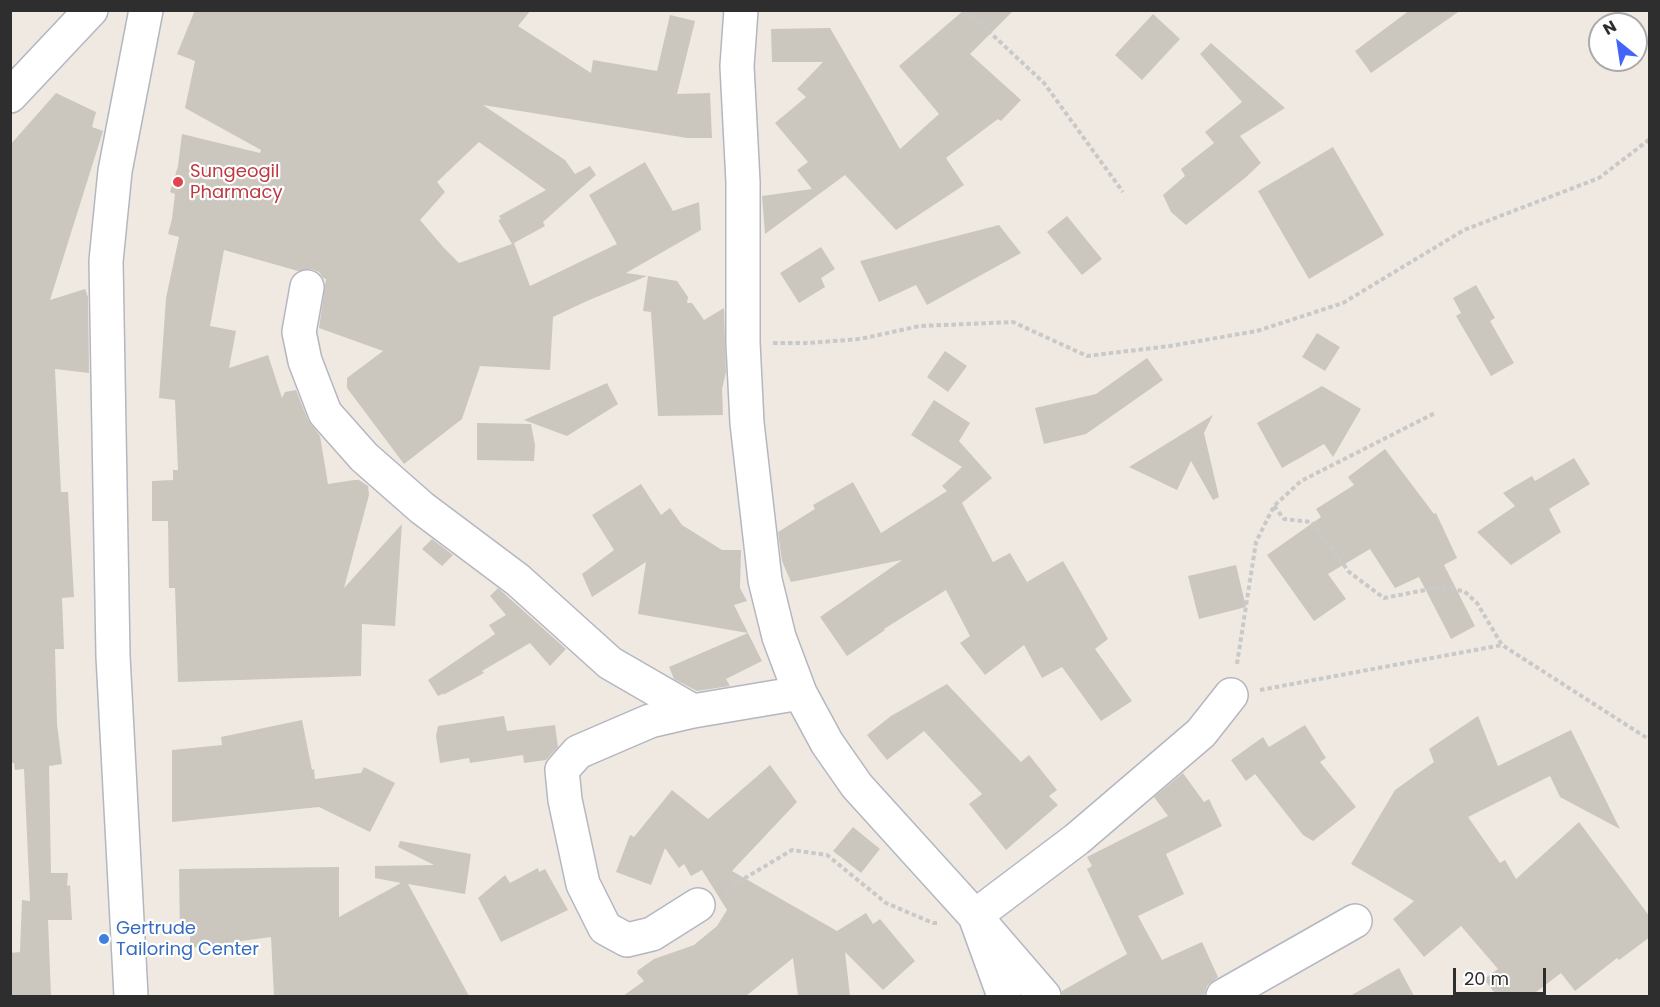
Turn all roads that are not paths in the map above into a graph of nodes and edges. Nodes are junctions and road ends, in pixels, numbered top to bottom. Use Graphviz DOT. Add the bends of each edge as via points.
graph roads {
  1 [pos="91,10"];
  2 [pos="146,10"];
  3 [pos="741,10"];
  4 [pos="10,96"];
  5 [pos="307,287"];
  6 [pos="800,693"];
  7 [pos="1231,695"];
  8 [pos="693,711"];
  9 [pos="698,905"];
  10 [pos="975,916"];
  11 [pos="1355,921"];
  12 [pos="131,996"];
  13 [pos="1004,996"];
  14 [pos="1044,996"];
  15 [pos="1223,996"];
  1 -- 4 [label="street"];
  2 -- 12 [label="street" via="115,171 106,261 113,656"];
  3 -- 6 [label="street" via="737,66 747,423 765,580 779,638"];
  5 -- 8 [label="street" via="299,332 305,361 325,413 364,457 422,508 518,580 610,663"];
  6 -- 8 [label="street"];
  6 -- 10 [label="street" via="827,743 857,786"];
  7 -- 10 [label="street" via="1192,741 1077,839"];
  8 -- 9 [label="street" via="650,721 578,752 562,770 583,884 605,928 627,940 652,934"];
  10 -- 13 [label="street"];
  10 -- 14 [label="street"];
  11 -- 15 [label="street"];
}
